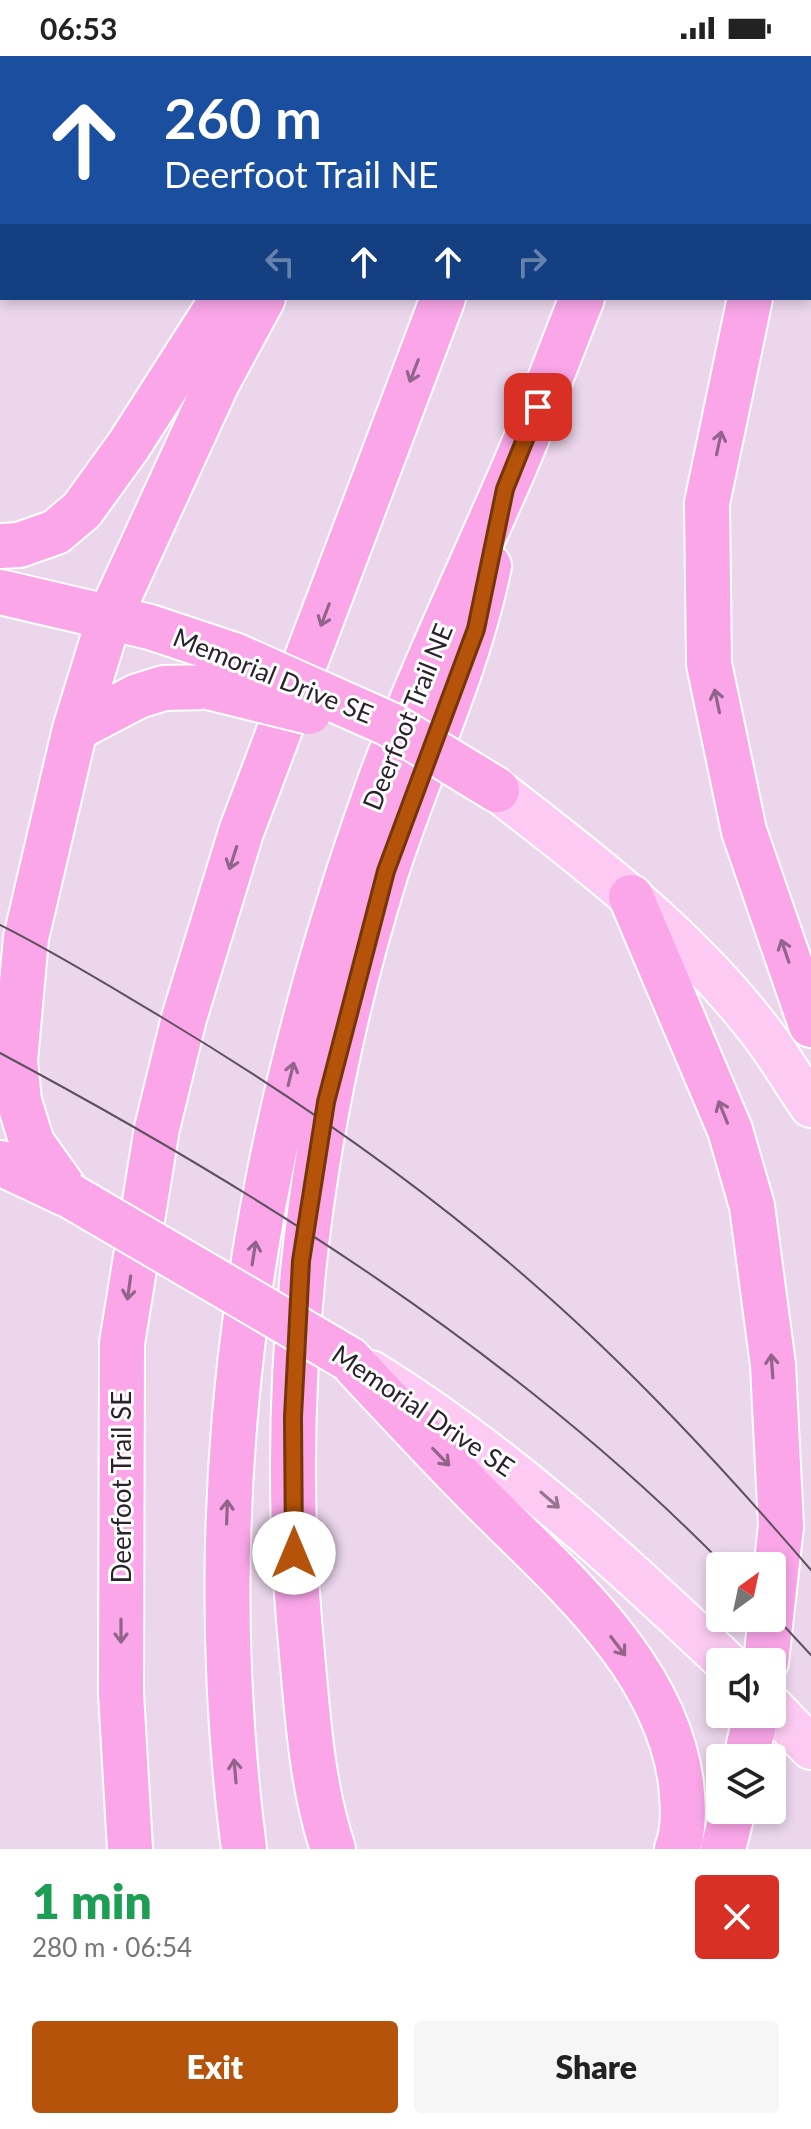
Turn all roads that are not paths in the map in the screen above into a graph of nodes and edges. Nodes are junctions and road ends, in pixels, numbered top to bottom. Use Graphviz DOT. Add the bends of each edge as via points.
graph roads {
  1 [pos="222,300"];
  2 [pos="262,300"];
  3 [pos="442,300"];
  4 [pos="581,300"];
  5 [pos="750,300"];
  6 [pos="505,489"];
  7 [pos="0,546"];
  8 [pos="0,592"];
  9 [pos="110,616"];
  10 [pos="221,671"];
  11 [pos="75,729"];
  12 [pos="497,790"];
  13 [pos="631,897"];
  14 [pos="22,960"];
  15 [pos="0,999"];
  16 [pos="811,1025"];
  17 [pos="811,1106"];
  18 [pos="0,1163"];
  19 [pos="69,1195"];
  20 [pos="349,1359"];
  21 [pos="711,1648"];
  22 [pos="768,1648"];
  23 [pos="729,1824"];
  24 [pos="130,1849"];
  25 [pos="244,1849"];
  26 [pos="333,1849"];
  27 [pos="677,1849"];
  28 [pos="723,1849"];
  1 -- 7 [label="highway" via="82,510 56,532"];
  2 -- 9 [label="highway" via="217,383"];
  3 -- 24 [label="highway, Deerfoot Trail SE, one-way" via="241,832 184,1018 157,1128 122,1343 121,1693"];
  4 -- 6 [label="highway, Deerfoot Trail NE"];
  16 -- 5 [label="highway, one-way" via="744,831 709,664 707,503"];
  25 -- 6 [label="highway, Deerfoot Trail NE, one-way" via="230,1704 228,1485 239,1354 272,1150 321,967 383,774"];
  6 -- 26 [label="highway" via="476,629 386,871 350,1001 326,1102 301,1261 293,1417 295,1580 316,1781"];
  8 -- 9 [label="highway, Memorial Drive SE"];
  9 -- 10 [label="highway, Memorial Drive SE"];
  9 -- 11 [label="highway"];
  10 -- 11 [label="highway" via="138,696"];
  10 -- 12 [label="highway, Memorial Drive SE, bridge" via="389,724"];
  11 -- 14 [label="highway"];
  12 -- 13 [label="main road, Memorial Drive SE"];
  13 -- 17 [label="main road, Memorial Drive SE" via="757,1028"];
  22 -- 13 [label="highway, one-way" via="781,1526 773,1365 752,1206 730,1130"];
  14 -- 15 [label="highway"];
  14 -- 19 [label="highway" via="15,1061 19,1101 32,1143"];
  18 -- 19 [label="highway, Memorial Drive SE"];
  19 -- 20 [label="highway, Memorial Drive SE, bridge"];
  20 -- 21 [label="main road, Memorial Drive SE, one-way" via="430,1409 533,1485"];
  20 -- 27 [label="highway, one-way" via="540,1556 634,1667 672,1737 684,1806"];
  23 -- 28 [label="highway"];
}
